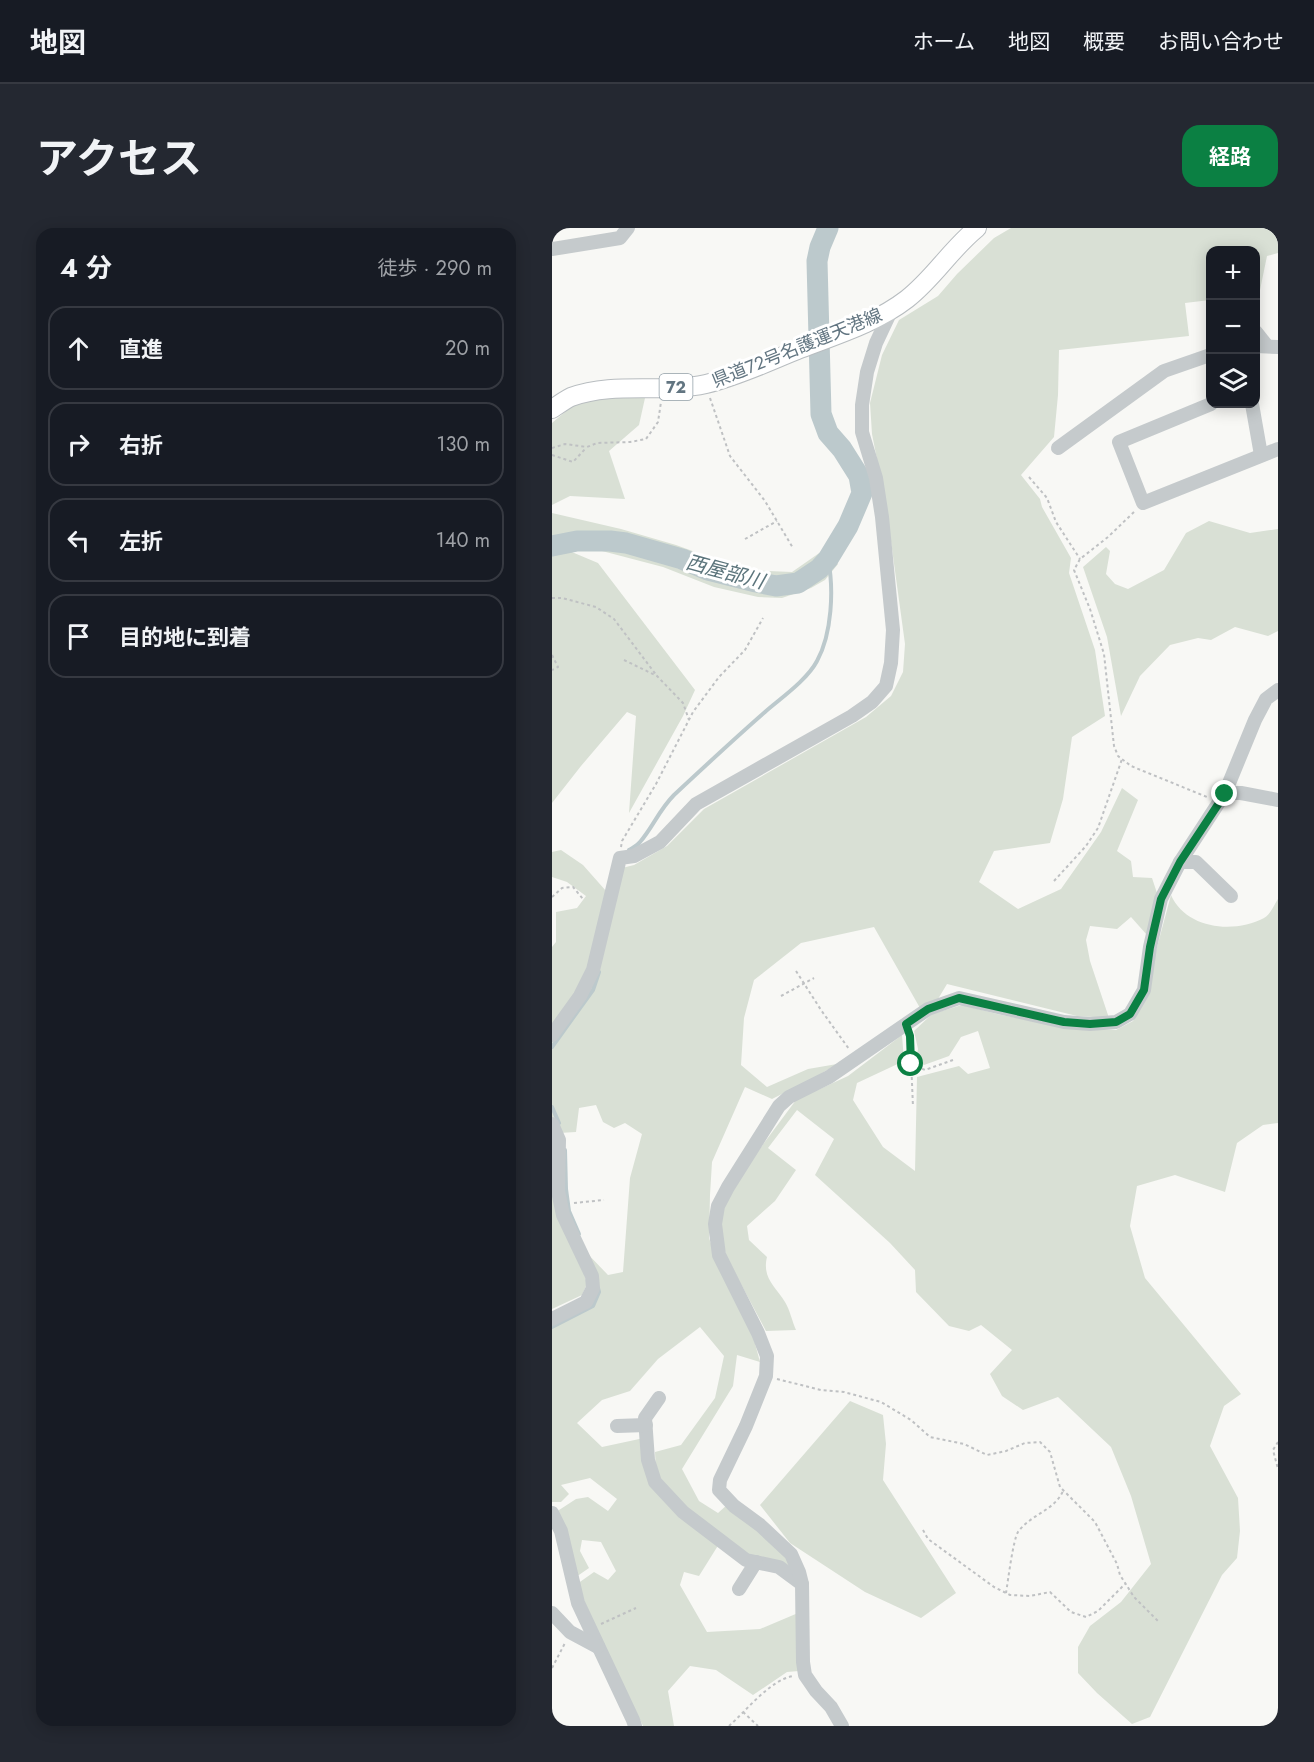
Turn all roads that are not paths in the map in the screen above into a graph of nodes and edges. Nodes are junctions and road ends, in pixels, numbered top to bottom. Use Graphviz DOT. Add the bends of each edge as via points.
graph roads {
  1 [pos="628,228"];
  2 [pos="977,228"];
  3 [pos="552,249"];
  4 [pos="891,310"];
  5 [pos="1206,356"];
  6 [pos="1206,406"];
  7 [pos="1253,408"];
  8 [pos="552,409"];
  9 [pos="1058,448"];
  10 [pos="1278,449"];
  11 [pos="1261,455"];
  12 [pos="1278,690"];
  13 [pos="1225,794"];
  14 [pos="1278,800"];
  15 [pos="1180,862"];
  16 [pos="1231,896"];
  17 [pos="552,1035"];
  18 [pos="552,1124"];
  19 [pos="552,1319"];
  20 [pos="659,1398"];
  21 [pos="646,1425"];
  22 [pos="617,1426"];
  23 [pos="552,1513"];
  24 [pos="756,1563"];
  25 [pos="802,1584"];
  26 [pos="739,1589"];
  27 [pos="552,1613"];
  28 [pos="598,1647"];
  29 [pos="635,1726"];
  30 [pos="842,1726"];
  1 -- 3 [label="street" via="620,238"];
  2 -- 4 [label="main road, 県道72号名護運天港線 / 72" via="921,287"];
  4 -- 8 [label="main road, 県道72号名護運天港線 / 72" via="799,350 705,384 603,388 570,397"];
  4 -- 17 [label="street" via="867,372 862,405 862,432 876,478 882,517 893,630 886,686 852,716 696,804 660,842 634,856 620,858 593,969 580,996"];
  5 -- 9 [label="street" via="1164,371"];
  6 -- 11 [label="street" via="1119,442 1143,503"];
  7 -- 11 [label="street"];
  10 -- 11 [label="street"];
  12 -- 13 [label="street" via="1266,699 1255,720"];
  13 -- 14 [label="street"];
  13 -- 15 [label="street"];
  15 -- 16 [label="street" via="1196,862"];
  15 -- 25 [label="street" via="1161,899 1144,990 1130,1014 1116,1022 1064,1022 959,998 928,1009 830,1077 789,1097 778,1107 718,1206 719,1255 767,1356 766,1376 720,1480 719,1491 791,1554"];
  18 -- 19 [label="street" via="559,1140 558,1191 563,1215 592,1276 593,1288 586,1302"];
  20 -- 21 [label="street" via="645,1418"];
  21 -- 22 [label="street"];
  21 -- 24 [label="street" via="648,1460 655,1482 683,1512 746,1560"];
  23 -- 28 [label="street" via="561,1531 578,1603"];
  24 -- 25 [label="street" via="779,1567"];
  24 -- 26 [label="street"];
  25 -- 30 [label="street" via="805,1675"];
  27 -- 28 [label="street" via="570,1632"];
  28 -- 29 [label="street"];
}
